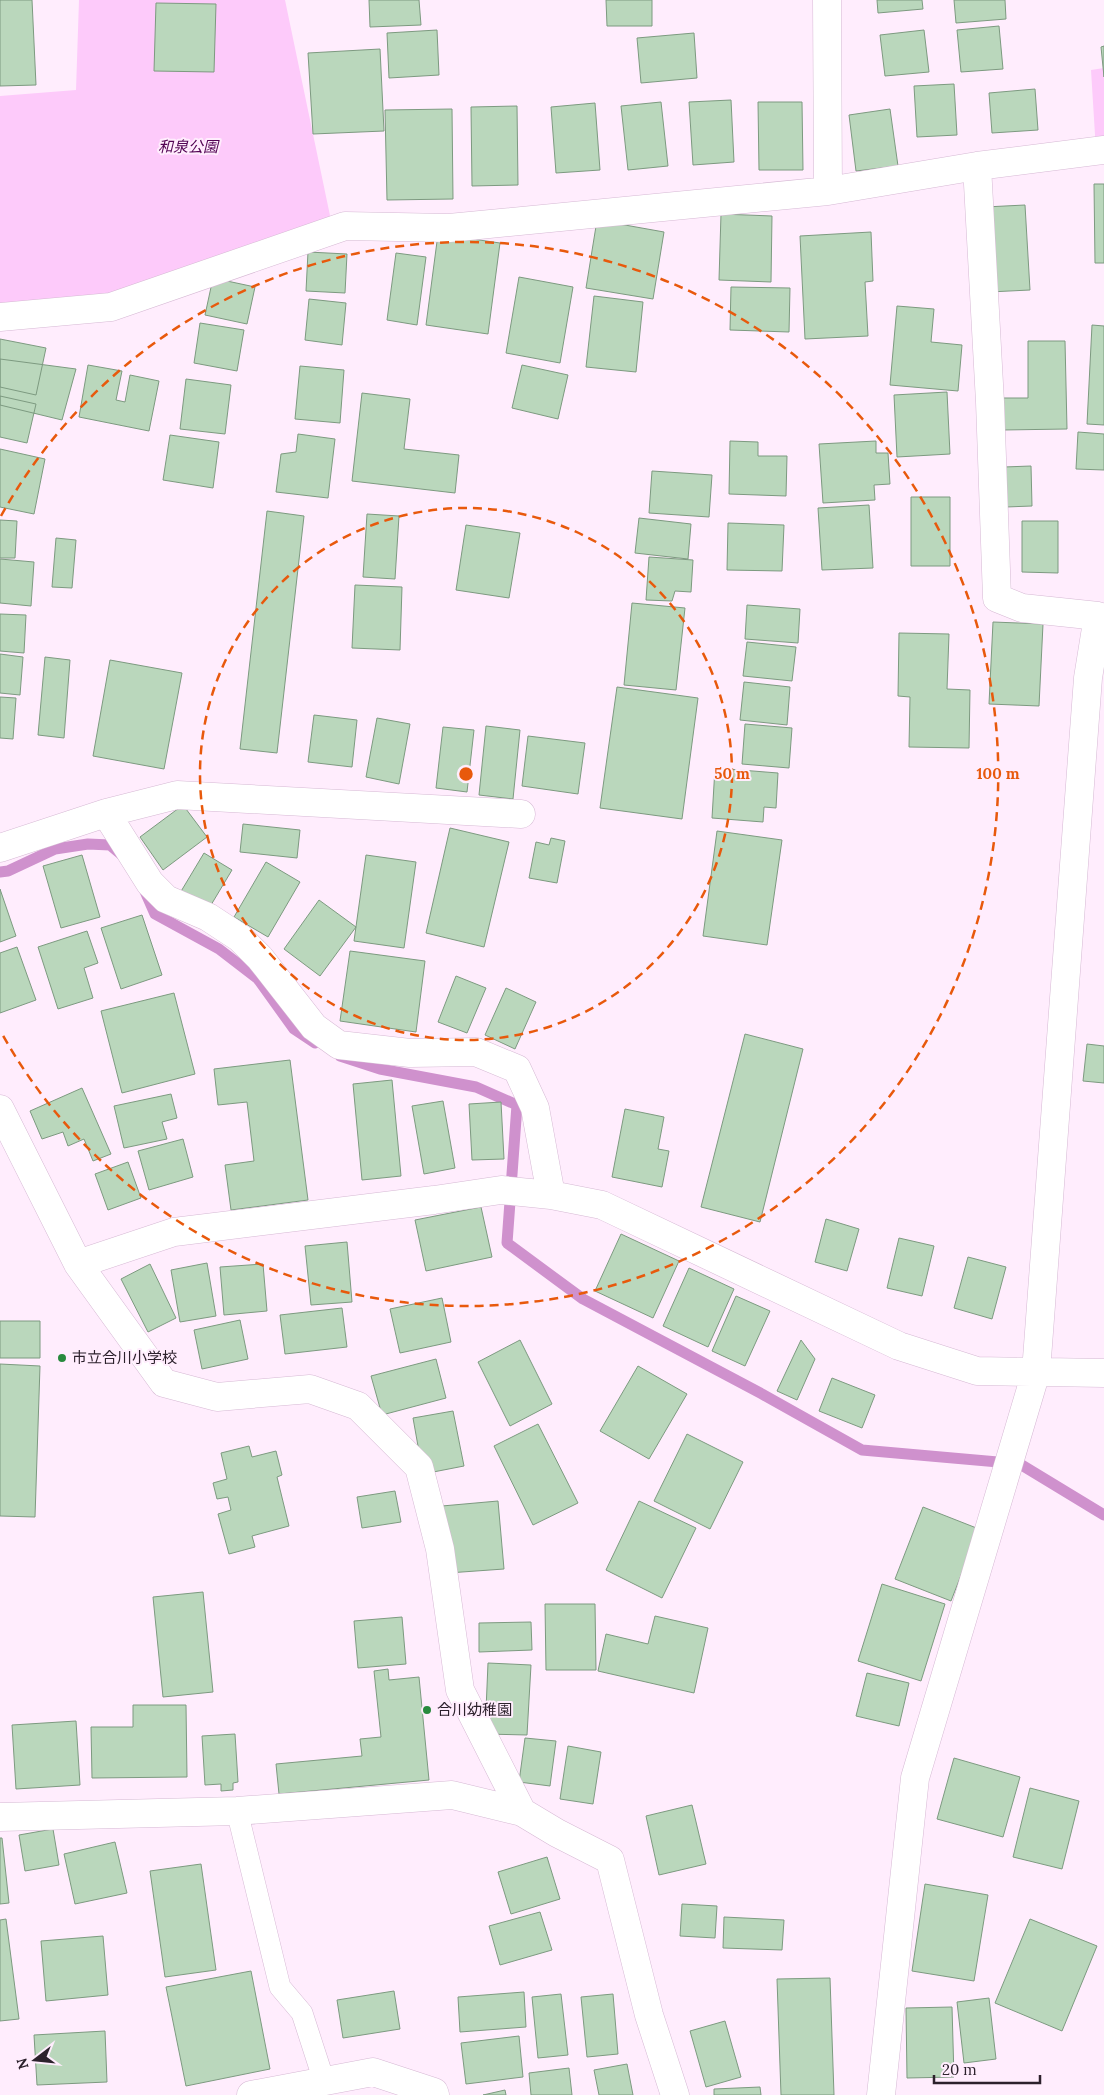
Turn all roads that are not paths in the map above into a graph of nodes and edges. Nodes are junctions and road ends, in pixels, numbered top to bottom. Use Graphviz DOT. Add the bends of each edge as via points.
graph roads {
  1 [pos="827,0"];
  2 [pos="1104,150"];
  3 [pos="977,166"];
  4 [pos="828,191"];
  5 [pos="0,317"];
  6 [pos="106,813"];
  7 [pos="520,814"];
  8 [pos="0,848"];
  9 [pos="0,1110"];
  10 [pos="551,1195"];
  11 [pos="78,1264"];
  12 [pos="1036,1372"];
  13 [pos="1104,1373"];
  14 [pos="237,1811"];
  15 [pos="522,1812"];
  16 [pos="0,1817"];
  17 [pos="324,2081"];
  18 [pos="251,2095"];
  19 [pos="435,2095"];
  20 [pos="675,2095"];
  21 [pos="881,2095"];
  1 -- 4 [label="street"];
  2 -- 3 [label="street"];
  3 -- 4 [label="street"];
  3 -- 12 [label="street" via="998,598 1022,608 1098,616 1088,678"];
  4 -- 5 [label="street" via="449,228 345,226 111,307"];
  6 -- 7 [label="street" via="177,794"];
  6 -- 8 [label="street"];
  6 -- 10 [label="street" via="150,883 166,899 208,917 240,938 260,958 314,1027 339,1045 410,1053 476,1052 517,1069 535,1108"];
  9 -- 11 [label="street"];
  10 -- 11 [label="street" via="501,1190 174,1232"];
  10 -- 12 [label="street" via="602,1205 899,1346 976,1371"];
  11 -- 15 [label="street" via="164,1383 217,1397 310,1389 358,1406 419,1467 440,1549 460,1690"];
  12 -- 13 [label="street"];
  12 -- 21 [label="street" via="915,1778"];
  14 -- 15 [label="street" via="452,1795"];
  14 -- 16 [label="street"];
  14 -- 17 [label="lane" via="280,1987 302,2014"];
  15 -- 20 [label="street" via="610,1860 649,2015"];
  17 -- 18 [label="street"];
  17 -- 19 [label="street" via="373,2072"];
}
